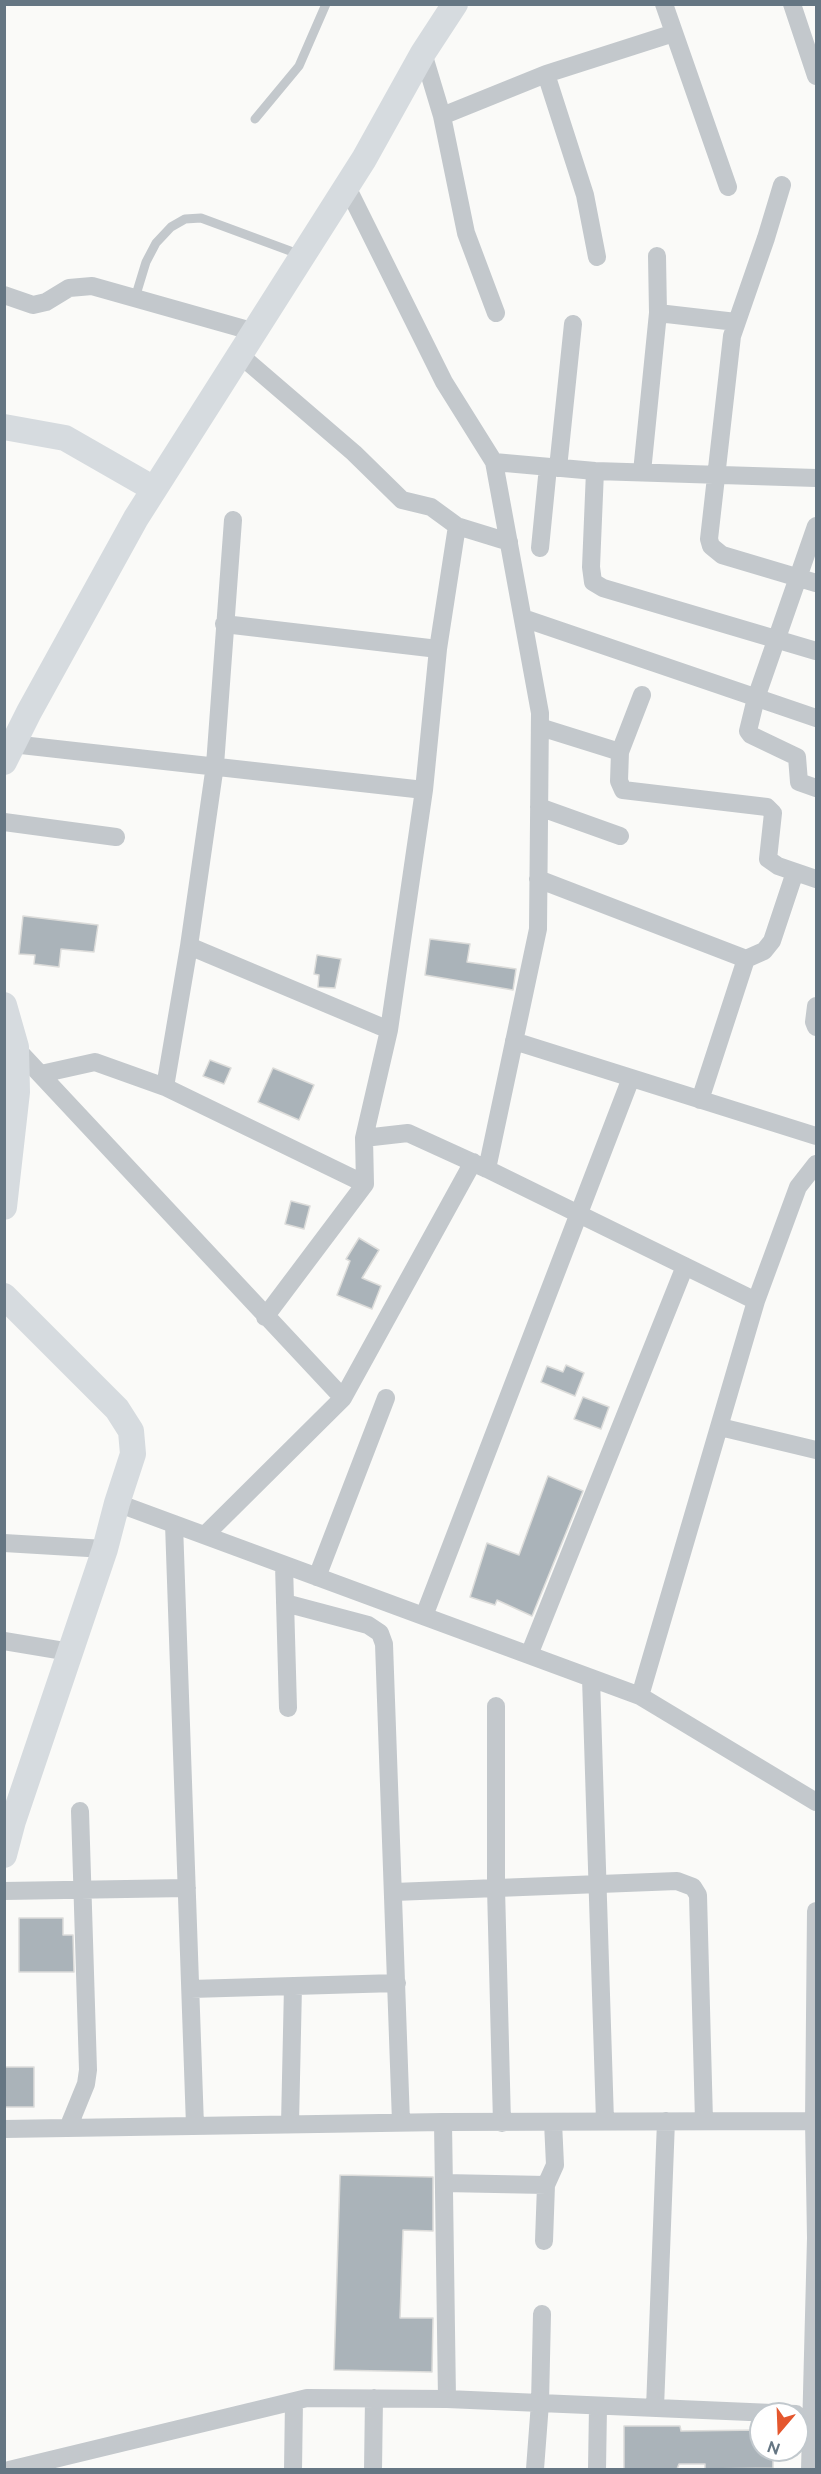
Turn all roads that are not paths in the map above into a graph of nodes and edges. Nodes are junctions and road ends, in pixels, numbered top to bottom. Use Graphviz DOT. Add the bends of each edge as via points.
graph roads {
  1 [pos="326,4"];
  2 [pos="455,4"];
  3 [pos="664,4"];
  4 [pos="792,4"];
  5 [pos="674,33"];
  6 [pos="423,53"];
  7 [pos="546,74"];
  8 [pos="816,75"];
  9 [pos="442,116"];
  10 [pos="255,119"];
  11 [pos="782,185"];
  12 [pos="347,186"];
  13 [pos="728,187"];
  14 [pos="303,256"];
  15 [pos="657,256"];
  16 [pos="597,257"];
  17 [pos="4,296"];
  18 [pos="135,298"];
  19 [pos="496,313"];
  20 [pos="658,313"];
  21 [pos="736,322"];
  22 [pos="573,324"];
  23 [pos="255,332"];
  24 [pos="240,355"];
  25 [pos="4,427"];
  26 [pos="494,462"];
  27 [pos="553,468"];
  28 [pos="595,471"];
  29 [pos="642,472"];
  30 [pos="715,476"];
  31 [pos="816,478"];
  32 [pos="154,489"];
  33 [pos="233,520"];
  34 [pos="457,526"];
  35 [pos="816,526"];
  36 [pos="509,542"];
  37 [pos="540,548"];
  38 [pos="798,577"];
  39 [pos="816,583"];
  40 [pos="523,618"];
  41 [pos="224,624"];
  42 [pos="777,639"];
  43 [pos="438,649"];
  44 [pos="816,651"];
  45 [pos="642,695"];
  46 [pos="756,698"];
  47 [pos="816,718"];
  48 [pos="540,727"];
  49 [pos="620,752"];
  50 [pos="8,753"];
  51 [pos="215,765"];
  52 [pos="816,788"];
  53 [pos="424,790"];
  54 [pos="539,807"];
  55 [pos="4,822"];
  56 [pos="620,836"];
  57 [pos="116,837"];
  58 [pos="795,872"];
  59 [pos="538,879"];
  60 [pos="816,879"];
  61 [pos="189,946"];
  62 [pos="746,959"];
  63 [pos="4,1005"];
  64 [pos="816,1006"];
  65 [pos="816,1027"];
  66 [pos="390,1030"];
  67 [pos="514,1041"];
  68 [pos="10,1043"];
  69 [pos="41,1074"];
  70 [pos="631,1078"];
  71 [pos="165,1087"];
  72 [pos="700,1100"];
  73 [pos="816,1136"];
  74 [pos="364,1138"];
  75 [pos="8,1145"];
  76 [pos="816,1164"];
  77 [pos="480,1166"];
  78 [pos="365,1184"];
  79 [pos="4,1207"];
  80 [pos="580,1214"];
  81 [pos="685,1266"];
  82 [pos="4,1296"];
  83 [pos="756,1301"];
  84 [pos="265,1317"];
  85 [pos="343,1398"];
  86 [pos="386,1398"];
  87 [pos="720,1427"];
  88 [pos="816,1450"];
  89 [pos="117,1503"];
  90 [pos="174,1524"];
  91 [pos="205,1535"];
  92 [pos="4,1543"];
  93 [pos="105,1549"];
  94 [pos="284,1565"];
  95 [pos="317,1577"];
  96 [pos="285,1603"];
  97 [pos="424,1616"];
  98 [pos="4,1641"];
  99 [pos="70,1652"];
  100 [pos="529,1655"];
  101 [pos="591,1678"];
  102 [pos="640,1696"];
  103 [pos="496,1706"];
  104 [pos="288,1708"];
  105 [pos="816,1802"];
  106 [pos="80,1811"];
  107 [pos="4,1855"];
  108 [pos="598,1884"];
  109 [pos="186,1888"];
  110 [pos="496,1888"];
  111 [pos="81,1890"];
  112 [pos="4,1891"];
  113 [pos="394,1892"];
  114 [pos="816,1911"];
  115 [pos="397,1983"];
  116 [pos="293,1986"];
  117 [pos="192,1989"];
  118 [pos="815,2086"];
  119 [pos="605,2121"];
  120 [pos="666,2121"];
  121 [pos="704,2121"];
  122 [pos="814,2121"];
  123 [pos="400,2122"];
  124 [pos="443,2122"];
  125 [pos="502,2122"];
  126 [pos="553,2122"];
  127 [pos="290,2124"];
  128 [pos="195,2126"];
  129 [pos="68,2128"];
  130 [pos="4,2129"];
  131 [pos="444,2183"];
  132 [pos="546,2185"];
  133 [pos="816,2238"];
  134 [pos="544,2241"];
  135 [pos="542,2314"];
  136 [pos="374,2398"];
  137 [pos="447,2399"];
  138 [pos="294,2401"];
  139 [pos="802,2402"];
  140 [pos="540,2403"];
  141 [pos="598,2406"];
  142 [pos="655,2408"];
  143 [pos="749,2412"];
  144 [pos="9,2469"];
  145 [pos="293,2469"];
  146 [pos="373,2469"];
  147 [pos="535,2469"];
  148 [pos="597,2469"];
  1 -- 10 [label="lane" via="299,66"];
  2 -- 6 [label="street"];
  3 -- 5 [label="street"];
  4 -- 8 [label="street"];
  5 -- 7 [label="street"];
  5 -- 13 [label="street"];
  6 -- 9 [label="street"];
  6 -- 12 [label="street"];
  7 -- 9 [label="street"];
  7 -- 16 [label="street" via="585,195"];
  9 -- 19 [label="street" via="466,232"];
  11 -- 21 [label="street"];
  12 -- 14 [label="street"];
  12 -- 26 [label="street" via="444,382"];
  14 -- 18 [label="lane" via="201,218 185,219 156,243"];
  14 -- 23 [label="street"];
  15 -- 20 [label="street"];
  17 -- 18 [label="street" via="33,305 82,285"];
  18 -- 23 [label="street"];
  20 -- 21 [label="street"];
  20 -- 29 [label="street"];
  21 -- 30 [label="street"];
  22 -- 27 [label="street"];
  23 -- 24 [label="street"];
  24 -- 32 [label="street"];
  24 -- 34 [label="street" via="354,453 402,500 431,507"];
  25 -- 32 [label="street" via="64,438"];
  26 -- 27 [label="street"];
  26 -- 36 [label="street"];
  27 -- 28 [label="street"];
  27 -- 37 [label="street"];
  28 -- 29 [label="street"];
  28 -- 42 [label="street" via="593,582"];
  29 -- 30 [label="street"];
  30 -- 31 [label="street"];
  30 -- 38 [label="street" via="711,546 722,555"];
  32 -- 50 [label="street"];
  33 -- 41 [label="street"];
  34 -- 36 [label="street"];
  34 -- 43 [label="street"];
  35 -- 38 [label="street"];
  36 -- 40 [label="street"];
  38 -- 39 [label="street"];
  38 -- 42 [label="street"];
  40 -- 46 [label="street"];
  40 -- 48 [label="street"];
  41 -- 43 [label="street"];
  41 -- 51 [label="street"];
  42 -- 44 [label="street"];
  42 -- 46 [label="street"];
  43 -- 53 [label="street"];
  45 -- 49 [label="street"];
  46 -- 47 [label="street"];
  46 -- 52 [label="street" via="748,733 797,757 798,780"];
  48 -- 49 [label="street"];
  48 -- 54 [label="street"];
  49 -- 58 [label="street" via="619,781 623,790 767,807 773,813 768,859"];
  50 -- 51 [label="street"];
  51 -- 53 [label="street"];
  51 -- 61 [label="street"];
  53 -- 66 [label="street"];
  54 -- 56 [label="street"];
  54 -- 59 [label="street"];
  55 -- 57 [label="street"];
  58 -- 60 [label="street"];
  58 -- 62 [label="street" via="772,941 764,951"];
  59 -- 62 [label="street"];
  59 -- 67 [label="street" via="538,929"];
  61 -- 66 [label="street"];
  61 -- 71 [label="street"];
  62 -- 72 [label="street"];
  63 -- 68 [label="street"];
  64 -- 65 [label="street"];
  66 -- 74 [label="street"];
  67 -- 70 [label="street"];
  67 -- 77 [label="street"];
  68 -- 69 [label="street"];
  68 -- 75 [label="street" via="17,1092"];
  69 -- 71 [label="street" via="95,1062"];
  69 -- 84 [label="street"];
  70 -- 72 [label="street"];
  70 -- 80 [label="street"];
  71 -- 78 [label="street"];
  72 -- 73 [label="street"];
  74 -- 77 [label="street" via="408,1133"];
  74 -- 78 [label="street"];
  75 -- 79 [label="street"];
  76 -- 83 [label="street" via="798,1187"];
  77 -- 80 [label="street"];
  77 -- 85 [label="street"];
  78 -- 84 [label="street"];
  80 -- 81 [label="street"];
  80 -- 97 [label="street"];
  81 -- 83 [label="street"];
  81 -- 100 [label="street"];
  82 -- 89 [label="street" via="117,1409 131,1431 133,1454"];
  83 -- 87 [label="street"];
  84 -- 85 [label="street"];
  85 -- 91 [label="street"];
  86 -- 95 [label="street"];
  87 -- 88 [label="street"];
  87 -- 102 [label="street"];
  89 -- 90 [label="street"];
  89 -- 93 [label="street"];
  90 -- 91 [label="street"];
  90 -- 109 [label="street"];
  91 -- 94 [label="street"];
  92 -- 93 [label="street"];
  93 -- 99 [label="street"];
  94 -- 95 [label="street"];
  94 -- 96 [label="street"];
  95 -- 97 [label="street"];
  96 -- 104 [label="street"];
  96 -- 113 [label="street" via="368,1625 380,1633 384,1644"];
  97 -- 100 [label="street"];
  98 -- 99 [label="street"];
  99 -- 107 [label="street"];
  100 -- 101 [label="street"];
  101 -- 102 [label="street"];
  101 -- 108 [label="street"];
  102 -- 105 [label="street"];
  103 -- 110 [label="street"];
  106 -- 111 [label="street"];
  108 -- 110 [label="street"];
  108 -- 119 [label="street"];
  108 -- 121 [label="street" via="677,1881 693,1887 698,1895"];
  109 -- 111 [label="street"];
  109 -- 117 [label="street"];
  110 -- 113 [label="street"];
  110 -- 125 [label="street"];
  111 -- 112 [label="street"];
  111 -- 129 [label="street" via="88,2070"];
  113 -- 115 [label="street"];
  114 -- 118 [label="street"];
  115 -- 116 [label="street"];
  115 -- 123 [label="street"];
  116 -- 117 [label="street"];
  116 -- 127 [label="street"];
  117 -- 128 [label="street"];
  118 -- 122 [label="street"];
  119 -- 120 [label="street"];
  119 -- 126 [label="street"];
  120 -- 121 [label="street"];
  120 -- 142 [label="street"];
  121 -- 122 [label="street"];
  122 -- 133 [label="street"];
  123 -- 124 [label="street"];
  123 -- 127 [label="street"];
  124 -- 125 [label="street"];
  124 -- 131 [label="street"];
  125 -- 126 [label="street"];
  126 -- 132 [label="street" via="555,2166"];
  127 -- 128 [label="street"];
  128 -- 129 [label="street"];
  129 -- 130 [label="street"];
  131 -- 132 [label="street"];
  131 -- 137 [label="street"];
  132 -- 134 [label="street"];
  133 -- 139 [label="street"];
  135 -- 140 [label="street"];
  136 -- 137 [label="street"];
  136 -- 138 [label="street"];
  136 -- 146 [label="street"];
  137 -- 140 [label="street"];
  138 -- 144 [label="street"];
  138 -- 145 [label="street"];
  140 -- 141 [label="street"];
  140 -- 147 [label="street"];
  141 -- 142 [label="street"];
  141 -- 148 [label="street"];
  142 -- 143 [label="street"];
}
